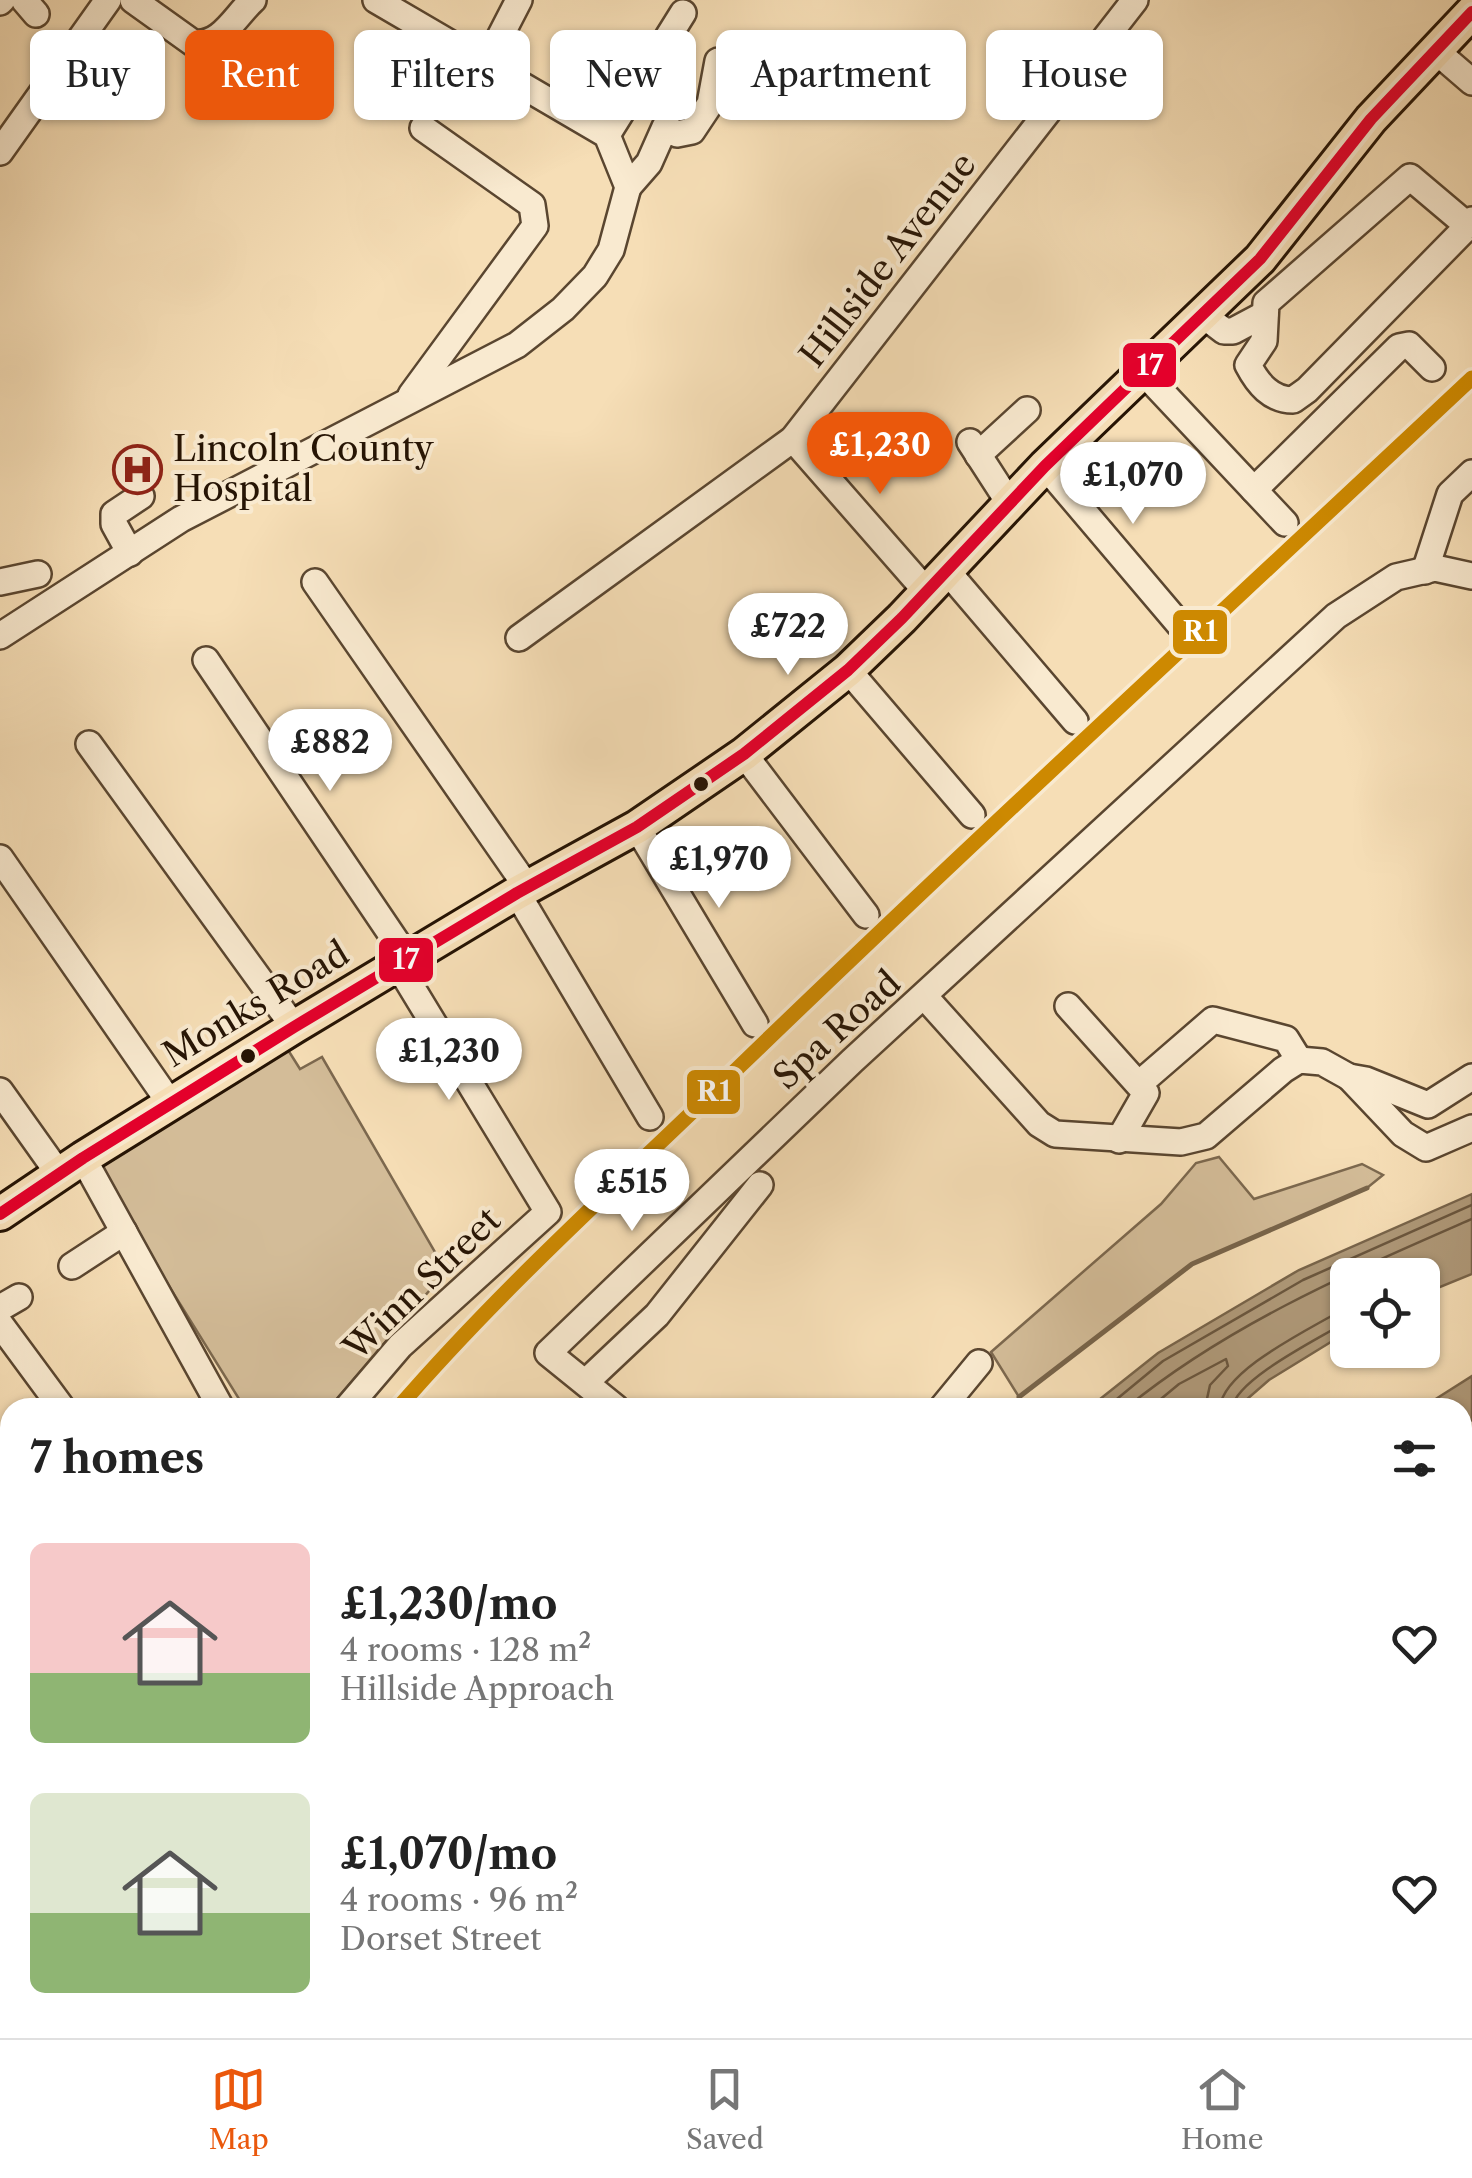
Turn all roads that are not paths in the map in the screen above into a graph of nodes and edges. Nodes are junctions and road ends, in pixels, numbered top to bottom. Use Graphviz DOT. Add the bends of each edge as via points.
graph roads {
  1 [pos="108,0"];
  2 [pos="132,0"];
  3 [pos="252,0"];
  4 [pos="376,0"];
  5 [pos="520,0"];
  6 [pos="1135,0"];
  7 [pos="1472,12"];
  8 [pos="683,13"];
  9 [pos="428,30"];
  10 [pos="504,30"];
  11 [pos="1436,51"];
  12 [pos="716,72"];
  13 [pos="1472,82"];
  14 [pos="530,90"];
  15 [pos="423,128"];
  16 [pos="607,135"];
  17 [pos="0,152"];
  18 [pos="628,186"];
  19 [pos="1470,223"];
  20 [pos="1264,314"];
  21 [pos="1203,315"];
  22 [pos="1432,368"];
  23 [pos="1144,373"];
  24 [pos="408,400"];
  25 [pos="1027,410"];
  26 [pos="793,439"];
  27 [pos="1046,466"];
  28 [pos="1472,473"];
  29 [pos="1254,490"];
  30 [pos="141,496"];
  31 [pos="1010,504"];
  32 [pos="1284,523"];
  33 [pos="130,553"];
  34 [pos="1425,570"];
  35 [pos="38,574"];
  36 [pos="1472,576"];
  37 [pos="937,581"];
  38 [pos="0,582"];
  39 [pos="315,582"];
  40 [pos="1179,624"];
  41 [pos="0,636"];
  42 [pos="520,638"];
  43 [pos="206,660"];
  44 [pos="848,670"];
  45 [pos="1075,721"];
  46 [pos="89,744"];
  47 [pos="744,754"];
  48 [pos="972,815"];
  49 [pos="637,827"];
  50 [pos="0,858"];
  51 [pos="522,890"];
  52 [pos="866,915"];
  53 [pos="403,962"];
  54 [pos="925,996"];
  55 [pos="1068,1006"];
  56 [pos="754,1024"];
  57 [pos="294,1027"];
  58 [pos="1299,1060"];
  59 [pos="1472,1077"];
  60 [pos="1349,1078"];
  61 [pos="1138,1084"];
  62 [pos="0,1091"];
  63 [pos="170,1103"];
  64 [pos="650,1117"];
  65 [pos="1472,1128"];
  66 [pos="1119,1140"];
  67 [pos="71,1166"];
  68 [pos="760,1184"];
  69 [pos="0,1214"];
  70 [pos="124,1232"];
  71 [pos="72,1266"];
  72 [pos="0,1324"];
  73 [pos="978,1363"];
  74 [pos="586,1382"];
  75 [pos="55,1398"];
  76 [pos="215,1398"];
  77 [pos="356,1398"];
  78 [pos="604,1398"];
  79 [pos="950,1398"];
  1 -- 17 [label="street"];
  2 -- 3 [label="street" via="201,44 219,36"];
  4 -- 9 [label="street"];
  5 -- 10 [label="street"];
  6 -- 26 [label="street, Hillside Avenue"];
  7 -- 11 [label="main road, Monks Road"];
  8 -- 16 [label="street"];
  11 -- 13 [label="street"];
  11 -- 21 [label="main road, Monks Road" via="1361,130 1260,259"];
  12 -- 18 [label="street" via="710,104 692,131 677,134 665,127 650,163"];
  14 -- 16 [label="street"];
  15 -- 24 [label="street" via="532,205 535,226"];
  16 -- 18 [label="street"];
  18 -- 24 [label="street" via="611,250 563,309 517,344"];
  19 -- 20 [label="street" via="1410,177 1278,291"];
  19 -- 20 [label="street" via="1293,400 1272,395 1248,365 1264,341"];
  20 -- 21 [label="street" via="1233,331"];
  21 -- 23 [label="main road, Monks Road"];
  22 -- 29 [label="street" via="1409,345 1399,346"];
  23 -- 27 [label="main road, Monks Road"];
  23 -- 29 [label="street"];
  24 -- 33 [label="street"];
  25 -- 31 [label="street" via="974,448"];
  26 -- 37 [label="street"];
  26 -- 42 [label="street, Hillside Avenue"];
  27 -- 31 [label="main road, Monks Road"];
  27 -- 40 [label="street"];
  28 -- 34 [label="street" via="1450,494"];
  29 -- 32 [label="street"];
  30 -- 33 [label="street" via="114,514"];
  31 -- 37 [label="main road, Monks Road"];
  33 -- 41 [label="street"];
  34 -- 36 [label="street"];
  34 -- 54 [label="street, Spa Road" via="1396,578 1322,627"];
  35 -- 38 [label="street"];
  37 -- 44 [label="main road, Monks Road"];
  37 -- 45 [label="street"];
  39 -- 51 [label="street"];
  43 -- 53 [label="street"];
  44 -- 47 [label="main road, Monks Road"];
  44 -- 48 [label="street"];
  46 -- 57 [label="street"];
  47 -- 49 [label="main road, Monks Road"];
  47 -- 52 [label="street"];
  49 -- 51 [label="main road, Monks Road"];
  49 -- 56 [label="street"];
  50 -- 63 [label="street"];
  51 -- 53 [label="main road, Monks Road"];
  51 -- 64 [label="street"];
  53 -- 57 [label="main road, Monks Road"];
  53 -- 77 [label="street, Winn Street" via="548,1212 400,1346"];
  54 -- 66 [label="street" via="1039,1124 1055,1134"];
  54 -- 74 [label="street, Spa Road" via="548,1353"];
  55 -- 61 [label="street"];
  57 -- 63 [label="main road, Monks Road"];
  58 -- 60 [label="street" via="1322,1062"];
  58 -- 61 [label="street" via="1286,1039 1213,1020"];
  58 -- 66 [label="street" via="1206,1136"];
  59 -- 60 [label="street" via="1428,1105"];
  60 -- 65 [label="street" via="1403,1134 1426,1148"];
  61 -- 66 [label="street" via="1146,1093"];
  62 -- 67 [label="street"];
  63 -- 67 [label="main road, Monks Road"];
  67 -- 69 [label="main road, Monks Road"];
  67 -- 70 [label="street"];
  68 -- 74 [label="street" via="656,1315"];
  70 -- 71 [label="street"];
  70 -- 76 [label="street"];
  72 -- 75 [label="street"];
  73 -- 79 [label="street"];
  74 -- 78 [label="street, Spa Road"];
}
